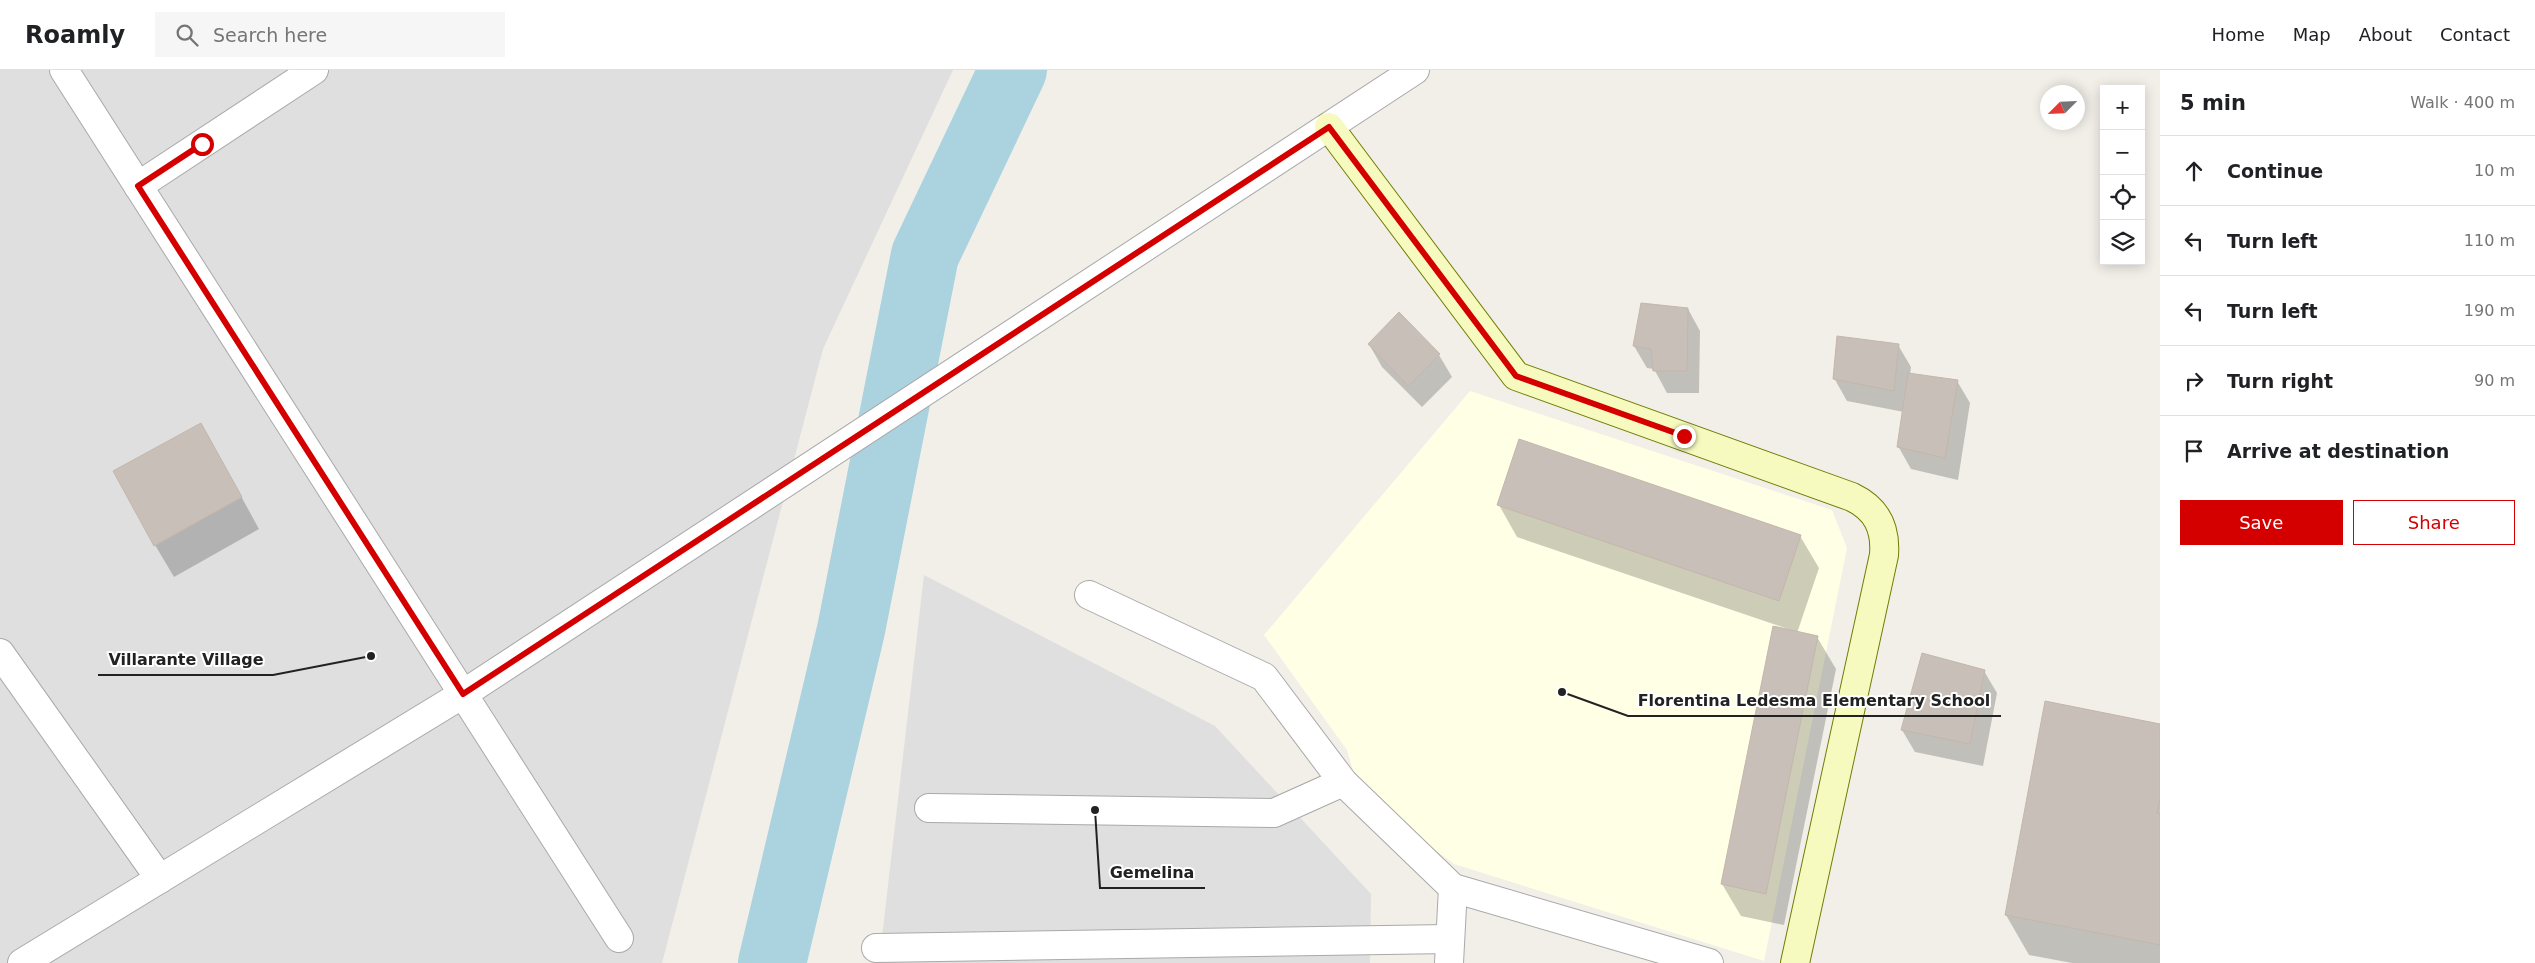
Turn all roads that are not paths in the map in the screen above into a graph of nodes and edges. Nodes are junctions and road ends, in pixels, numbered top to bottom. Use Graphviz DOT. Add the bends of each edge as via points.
graph roads {
  1 [pos="64,70"];
  2 [pos="314,70"];
  3 [pos="1415,70"];
  4 [pos="1329,127"];
  5 [pos="138,186"];
  6 [pos="1089,595"];
  7 [pos="0,652"];
  8 [pos="463,694"];
  9 [pos="1344,782"];
  10 [pos="929,808"];
  11 [pos="160,879"];
  12 [pos="1454,888"];
  13 [pos="619,938"];
  14 [pos="876,948"];
  15 [pos="1450,951"];
  16 [pos="22,963"];
  17 [pos="1709,963"];
  18 [pos="1795,963"];
  1 -- 5 [label="street"];
  2 -- 5 [label="street"];
  3 -- 4 [label="street"];
  4 -- 8 [label="street"];
  4 -- 18 [label="street" via="1516,376 1852,497 1875,514 1882,527 1884,555"];
  5 -- 8 [label="street"];
  6 -- 9 [label="street" via="1264,677"];
  7 -- 11 [label="street"];
  8 -- 11 [label="street"];
  8 -- 13 [label="street"];
  9 -- 10 [label="street" via="1274,813"];
  9 -- 12 [label="street"];
  11 -- 16 [label="street"];
  12 -- 15 [label="street"];
  12 -- 17 [label="street"];
  14 -- 15 [label="street"];
}
